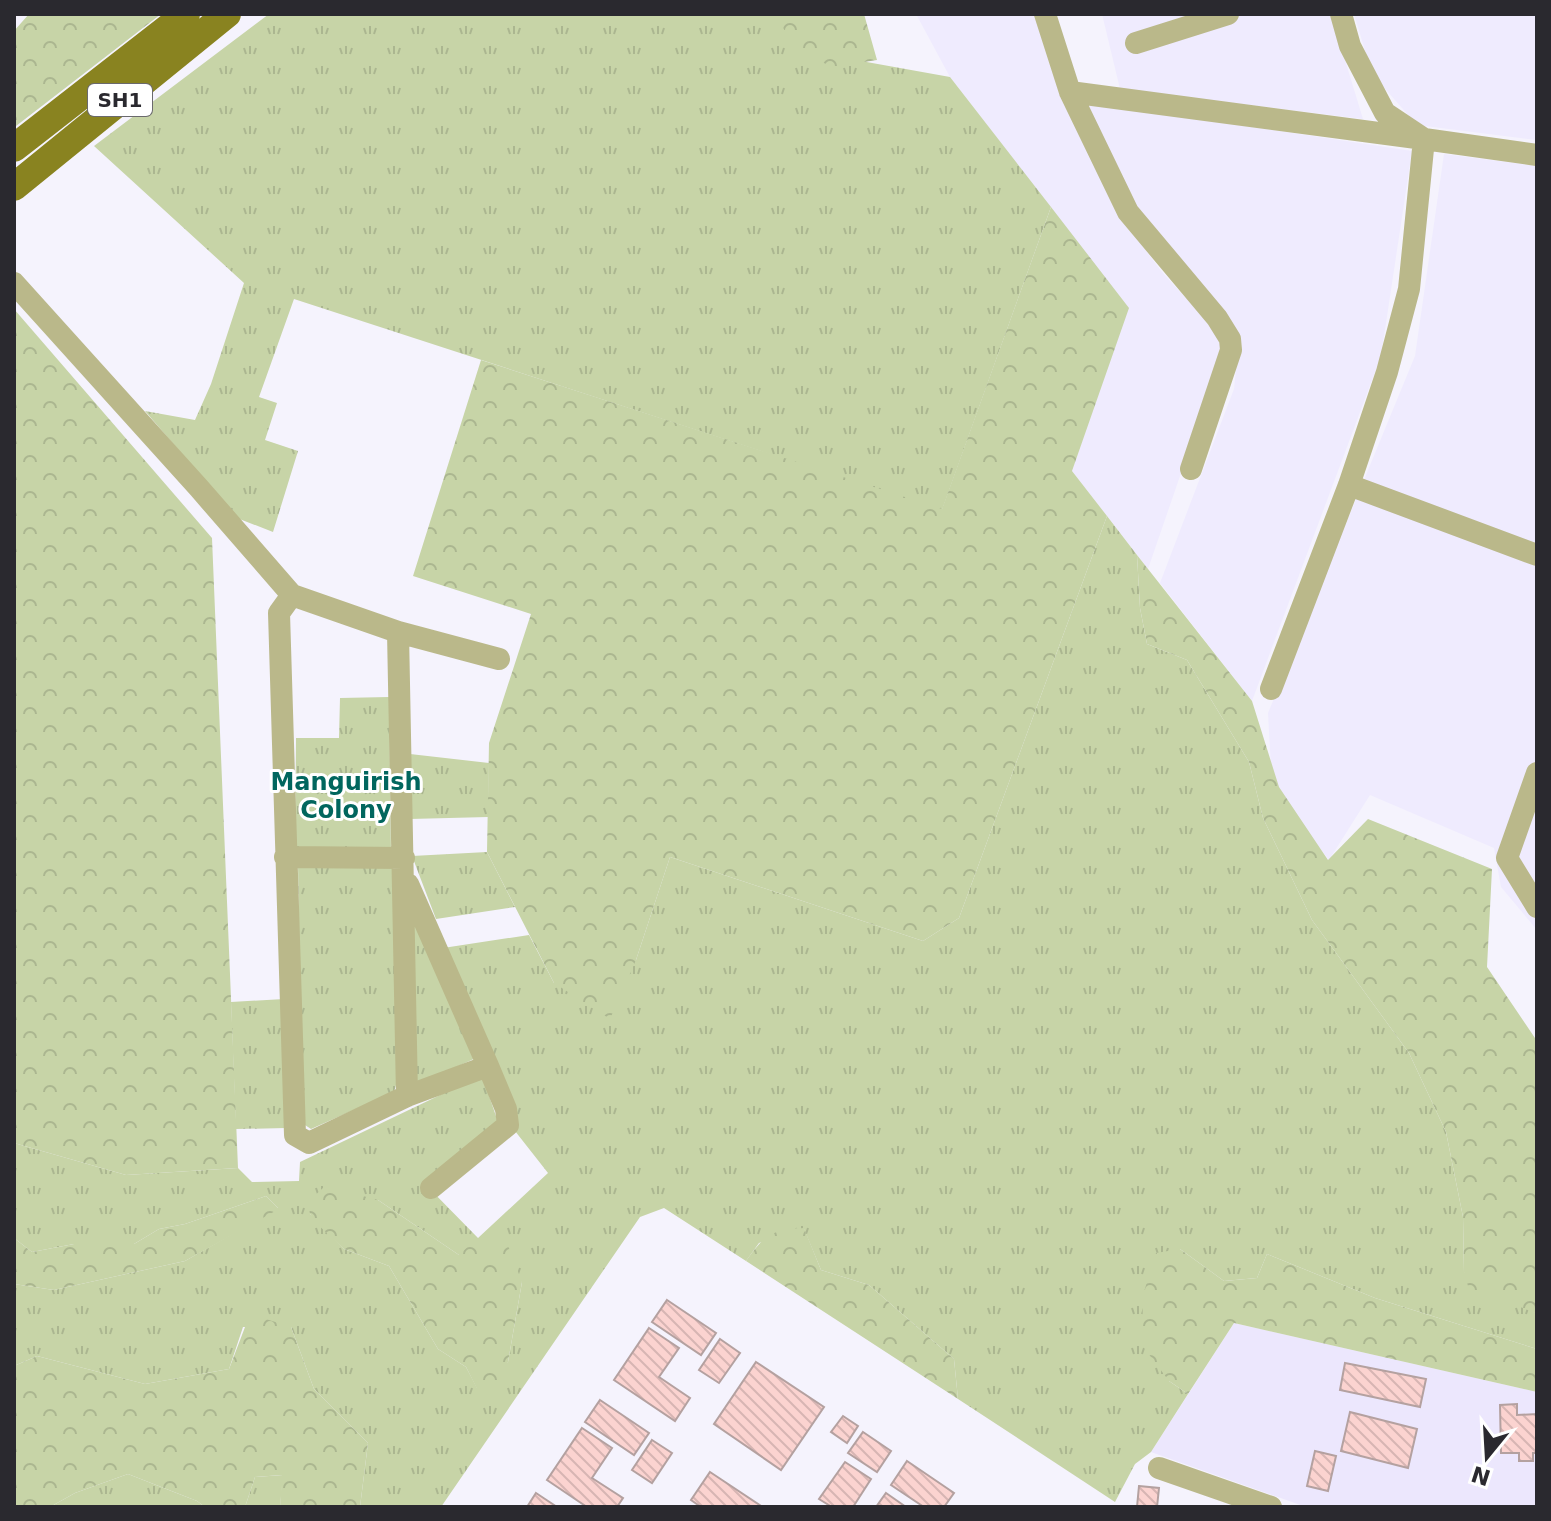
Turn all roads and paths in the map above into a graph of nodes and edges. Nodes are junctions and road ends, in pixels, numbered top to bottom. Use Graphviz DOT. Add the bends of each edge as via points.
graph roads {
  1 [pos="186,14"];
  2 [pos="227,14"];
  3 [pos="1045,14"];
  4 [pos="1228,14"];
  5 [pos="1341,14"];
  6 [pos="1136,43"];
  7 [pos="1070,92"];
  8 [pos="1424,139"];
  9 [pos="14,148"];
  10 [pos="1537,155"];
  11 [pos="14,187"];
  12 [pos="14,283"];
  13 [pos="1191,469"];
  14 [pos="1349,485"];
  15 [pos="1537,555"];
  16 [pos="292,595"];
  17 [pos="398,632"];
  18 [pos="499,659"];
  19 [pos="1271,689"];
  20 [pos="1537,773"];
  21 [pos="285,857"];
  22 [pos="404,867"];
  23 [pos="1537,907"];
  24 [pos="488,1066"];
  25 [pos="407,1096"];
  26 [pos="431,1188"];
  27 [pos="1159,1468"];
  28 [pos="1271,1507"];
  1 -- 9 [label="main road, SH1"];
  2 -- 11 [label="main road, SH1"];
  3 -- 7 [label="street"];
  4 -- 6 [label="street"];
  5 -- 8 [label="street" via="1350,46 1385,113"];
  7 -- 8 [label="street"];
  7 -- 13 [label="street" via="1128,212 1230,339 1231,350"];
  8 -- 10 [label="street"];
  8 -- 14 [label="street" via="1409,289"];
  12 -- 16 [label="street"];
  14 -- 15 [label="street"];
  14 -- 19 [label="street"];
  16 -- 17 [label="street"];
  16 -- 21 [label="street" via="279,613"];
  17 -- 18 [label="street"];
  17 -- 22 [label="street"];
  20 -- 23 [label="street" via="1507,858"];
  21 -- 22 [label="street"];
  21 -- 25 [label="street" via="295,1135 309,1143"];
  22 -- 24 [label="street"];
  22 -- 25 [label="street"];
  24 -- 25 [label="street"];
  24 -- 26 [label="street" via="508,1125"];
  27 -- 28 [label="street"];
}
